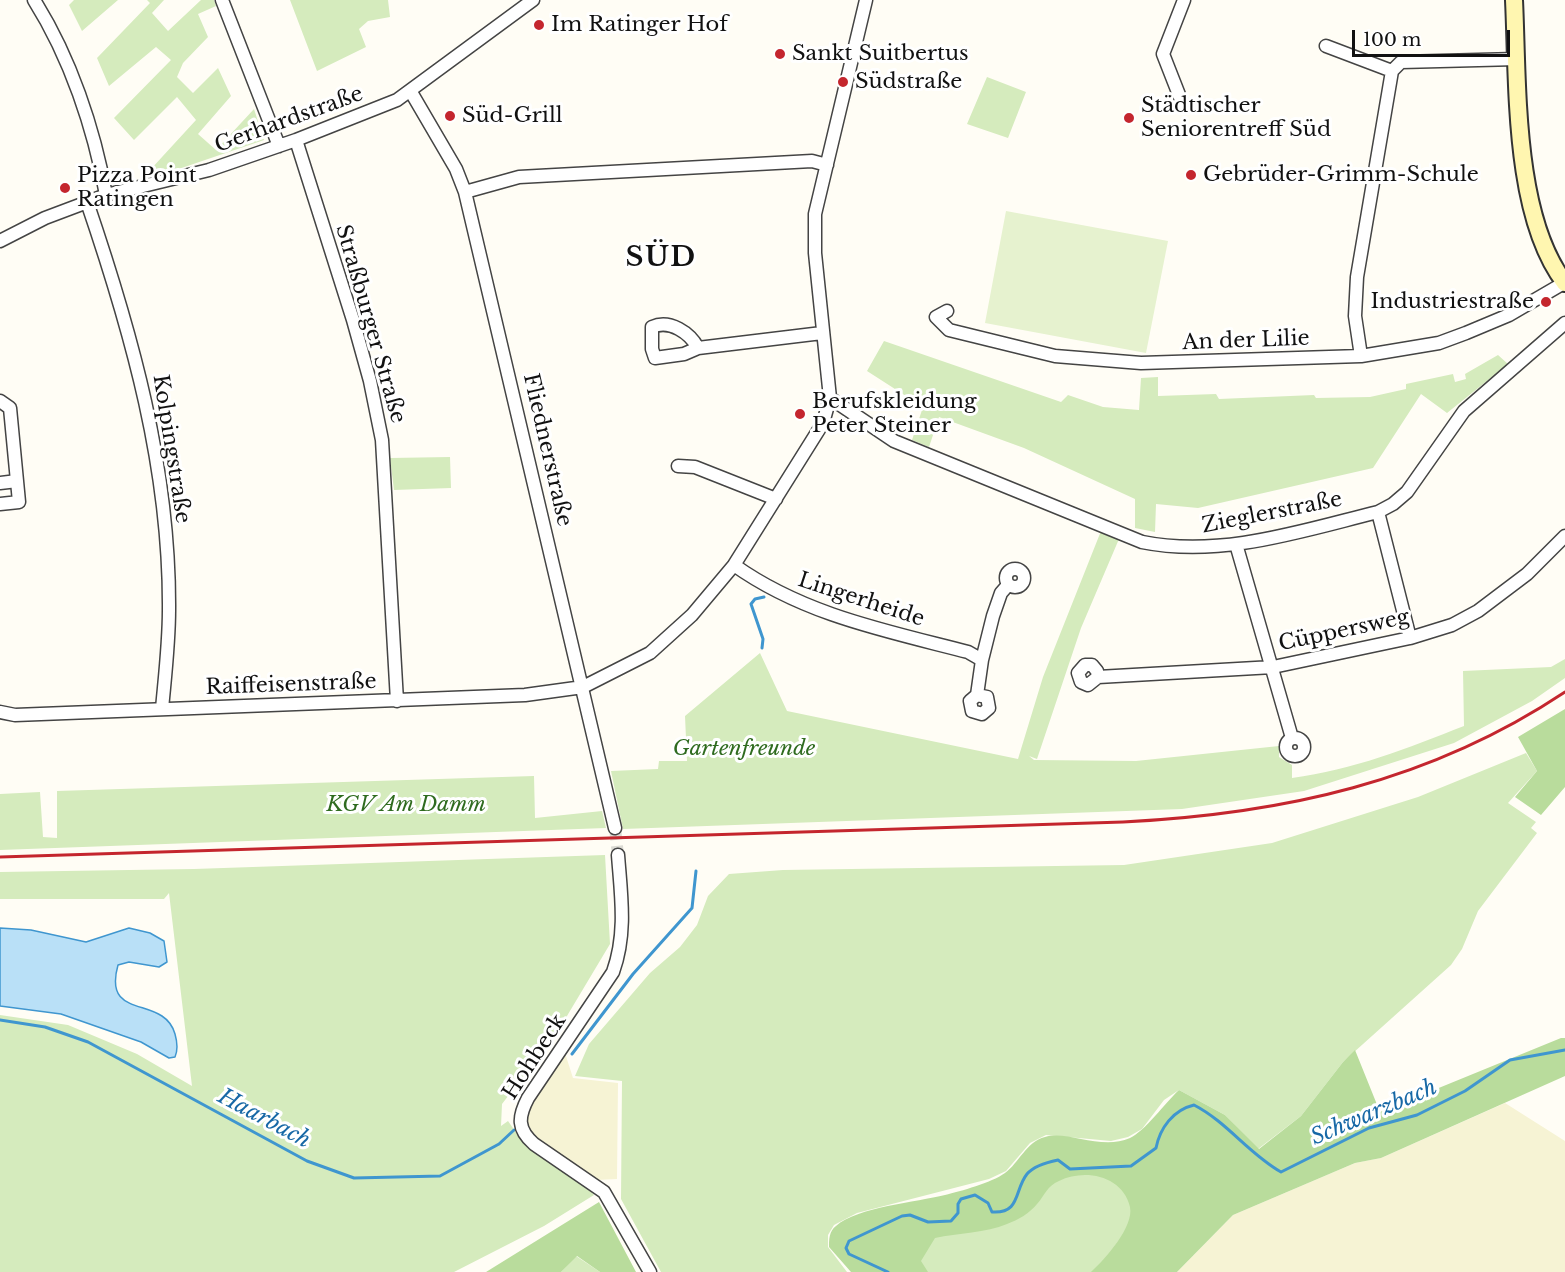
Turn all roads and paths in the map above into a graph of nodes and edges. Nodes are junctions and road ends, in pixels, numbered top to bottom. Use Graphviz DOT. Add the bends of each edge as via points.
graph roads {
  1 [pos="34,0"];
  2 [pos="222,0"];
  3 [pos="533,0"];
  4 [pos="866,0"];
  5 [pos="1184,0"];
  6 [pos="1514,0"];
  7 [pos="1326,46"];
  8 [pos="1517,59"];
  9 [pos="1392,72"];
  10 [pos="411,92"];
  11 [pos="1183,105"];
  12 [pos="296,140"];
  13 [pos="279,146"];
  14 [pos="827,165"];
  15 [pos="465,192"];
  16 [pos="106,195"];
  17 [pos="87,202"];
  18 [pos="0,241"];
  19 [pos="1564,283"];
  20 [pos="947,311"];
  21 [pos="1565,323"];
  22 [pos="822,333"];
  23 [pos="698,348"];
  24 [pos="1361,356"];
  25 [pos="830,398"];
  26 [pos="0,401"];
  27 [pos="678,466"];
  28 [pos="17,481"];
  29 [pos="0,483"];
  30 [pos="776,499"];
  31 [pos="0,504"];
  32 [pos="1378,512"];
  33 [pos="1565,536"];
  34 [pos="1236,544"];
  35 [pos="734,565"];
  36 [pos="1008,585"];
  37 [pos="1410,638"];
  38 [pos="982,660"];
  39 [pos="1273,667"];
  40 [pos="1098,677"];
  41 [pos="582,687"];
  42 [pos="976,695"];
  43 [pos="397,701"];
  44 [pos="162,709"];
  45 [pos="0,712"];
  46 [pos="1292,738"];
  47 [pos="615,828"];
  48 [pos="618,855"];
  49 [pos="650,1272"];
  1 -- 16 [label="street" via="60,49 80,100 98,152"];
  2 -- 13 [label="street"];
  3 -- 10 [label="street, Gerhardstraße"];
  4 -- 14 [label="street"];
  5 -- 11 [label="street" via="1162,54"];
  6 -- 8 [label="street"];
  7 -- 9 [label="street"];
  8 -- 9 [label="street" via="1401,62"];
  8 -- 19 [label="street" via="1520,131 1528,189 1540,236"];
  9 -- 24 [label="street" via="1357,277 1355,316"];
  10 -- 12 [label="street, Gerhardstraße"];
  10 -- 15 [label="street, Fliednerstraße" via="456,169"];
  12 -- 13 [label="street, Gerhardstraße"];
  12 -- 43 [label="street, Straßburger Straße" via="353,320 382,440"];
  13 -- 16 [label="street, Gerhardstraße" via="209,170"];
  14 -- 15 [label="street" via="812,161 519,177"];
  14 -- 22 [label="street" via="815,214"];
  15 -- 41 [label="street, Fliednerstraße"];
  16 -- 17 [label="street, Gerhardstraße"];
  17 -- 18 [label="street, Gerhardstraße"];
  17 -- 44 [label="street, Kolpingstraße" via="135,357 158,467 169,610"];
  19 -- 24 [label="street, An der Lilie" via="1509,315 1439,343"];
  20 -- 24 [label="street, An der Lilie" via="936,316 949,330 1055,356 1182,364"];
  21 -- 32 [label="street, Zieglerstraße" via="1464,411 1407,492"];
  22 -- 23 [label="street"];
  22 -- 25 [label="street"];
  25 -- 30 [label="street, Raiffeisenstraße" via="823,423"];
  25 -- 34 [label="street, Zieglerstraße" via="894,441 1142,542 1180,548"];
  26 -- 28 [label="street" via="10,408"];
  27 -- 30 [label="street" via="695,467"];
  28 -- 29 [label="street"];
  28 -- 31 [label="street" via="19,502"];
  30 -- 35 [label="street, Raiffeisenstraße"];
  32 -- 34 [label="street, Zieglerstraße"];
  32 -- 37 [label="street"];
  33 -- 37 [label="street, Cüppersweg" via="1527,574 1478,611 1452,625"];
  34 -- 39 [label="street"];
  35 -- 38 [label="street, Lingerheide" via="781,595 823,613 968,652"];
  35 -- 41 [label="street, Raiffeisenstraße" via="692,615 650,653"];
  36 -- 38 [label="street" via="1001,593"];
  37 -- 39 [label="street, Cüppersweg"];
  38 -- 42 [label="street"];
  39 -- 40 [label="street, Cüppersweg"];
  39 -- 46 [label="street"];
  41 -- 43 [label="street, Raiffeisenstraße" via="525,695"];
  41 -- 47 [label="street, Fliednerstraße"];
  43 -- 44 [label="street, Raiffeisenstraße"];
  44 -- 45 [label="street, Raiffeisenstraße" via="15,715"];
  48 -- 49 [label="street, Hohbeck" via="623,919 621,950 613,972 519,1117 525,1136 534,1144 604,1192"];
}
